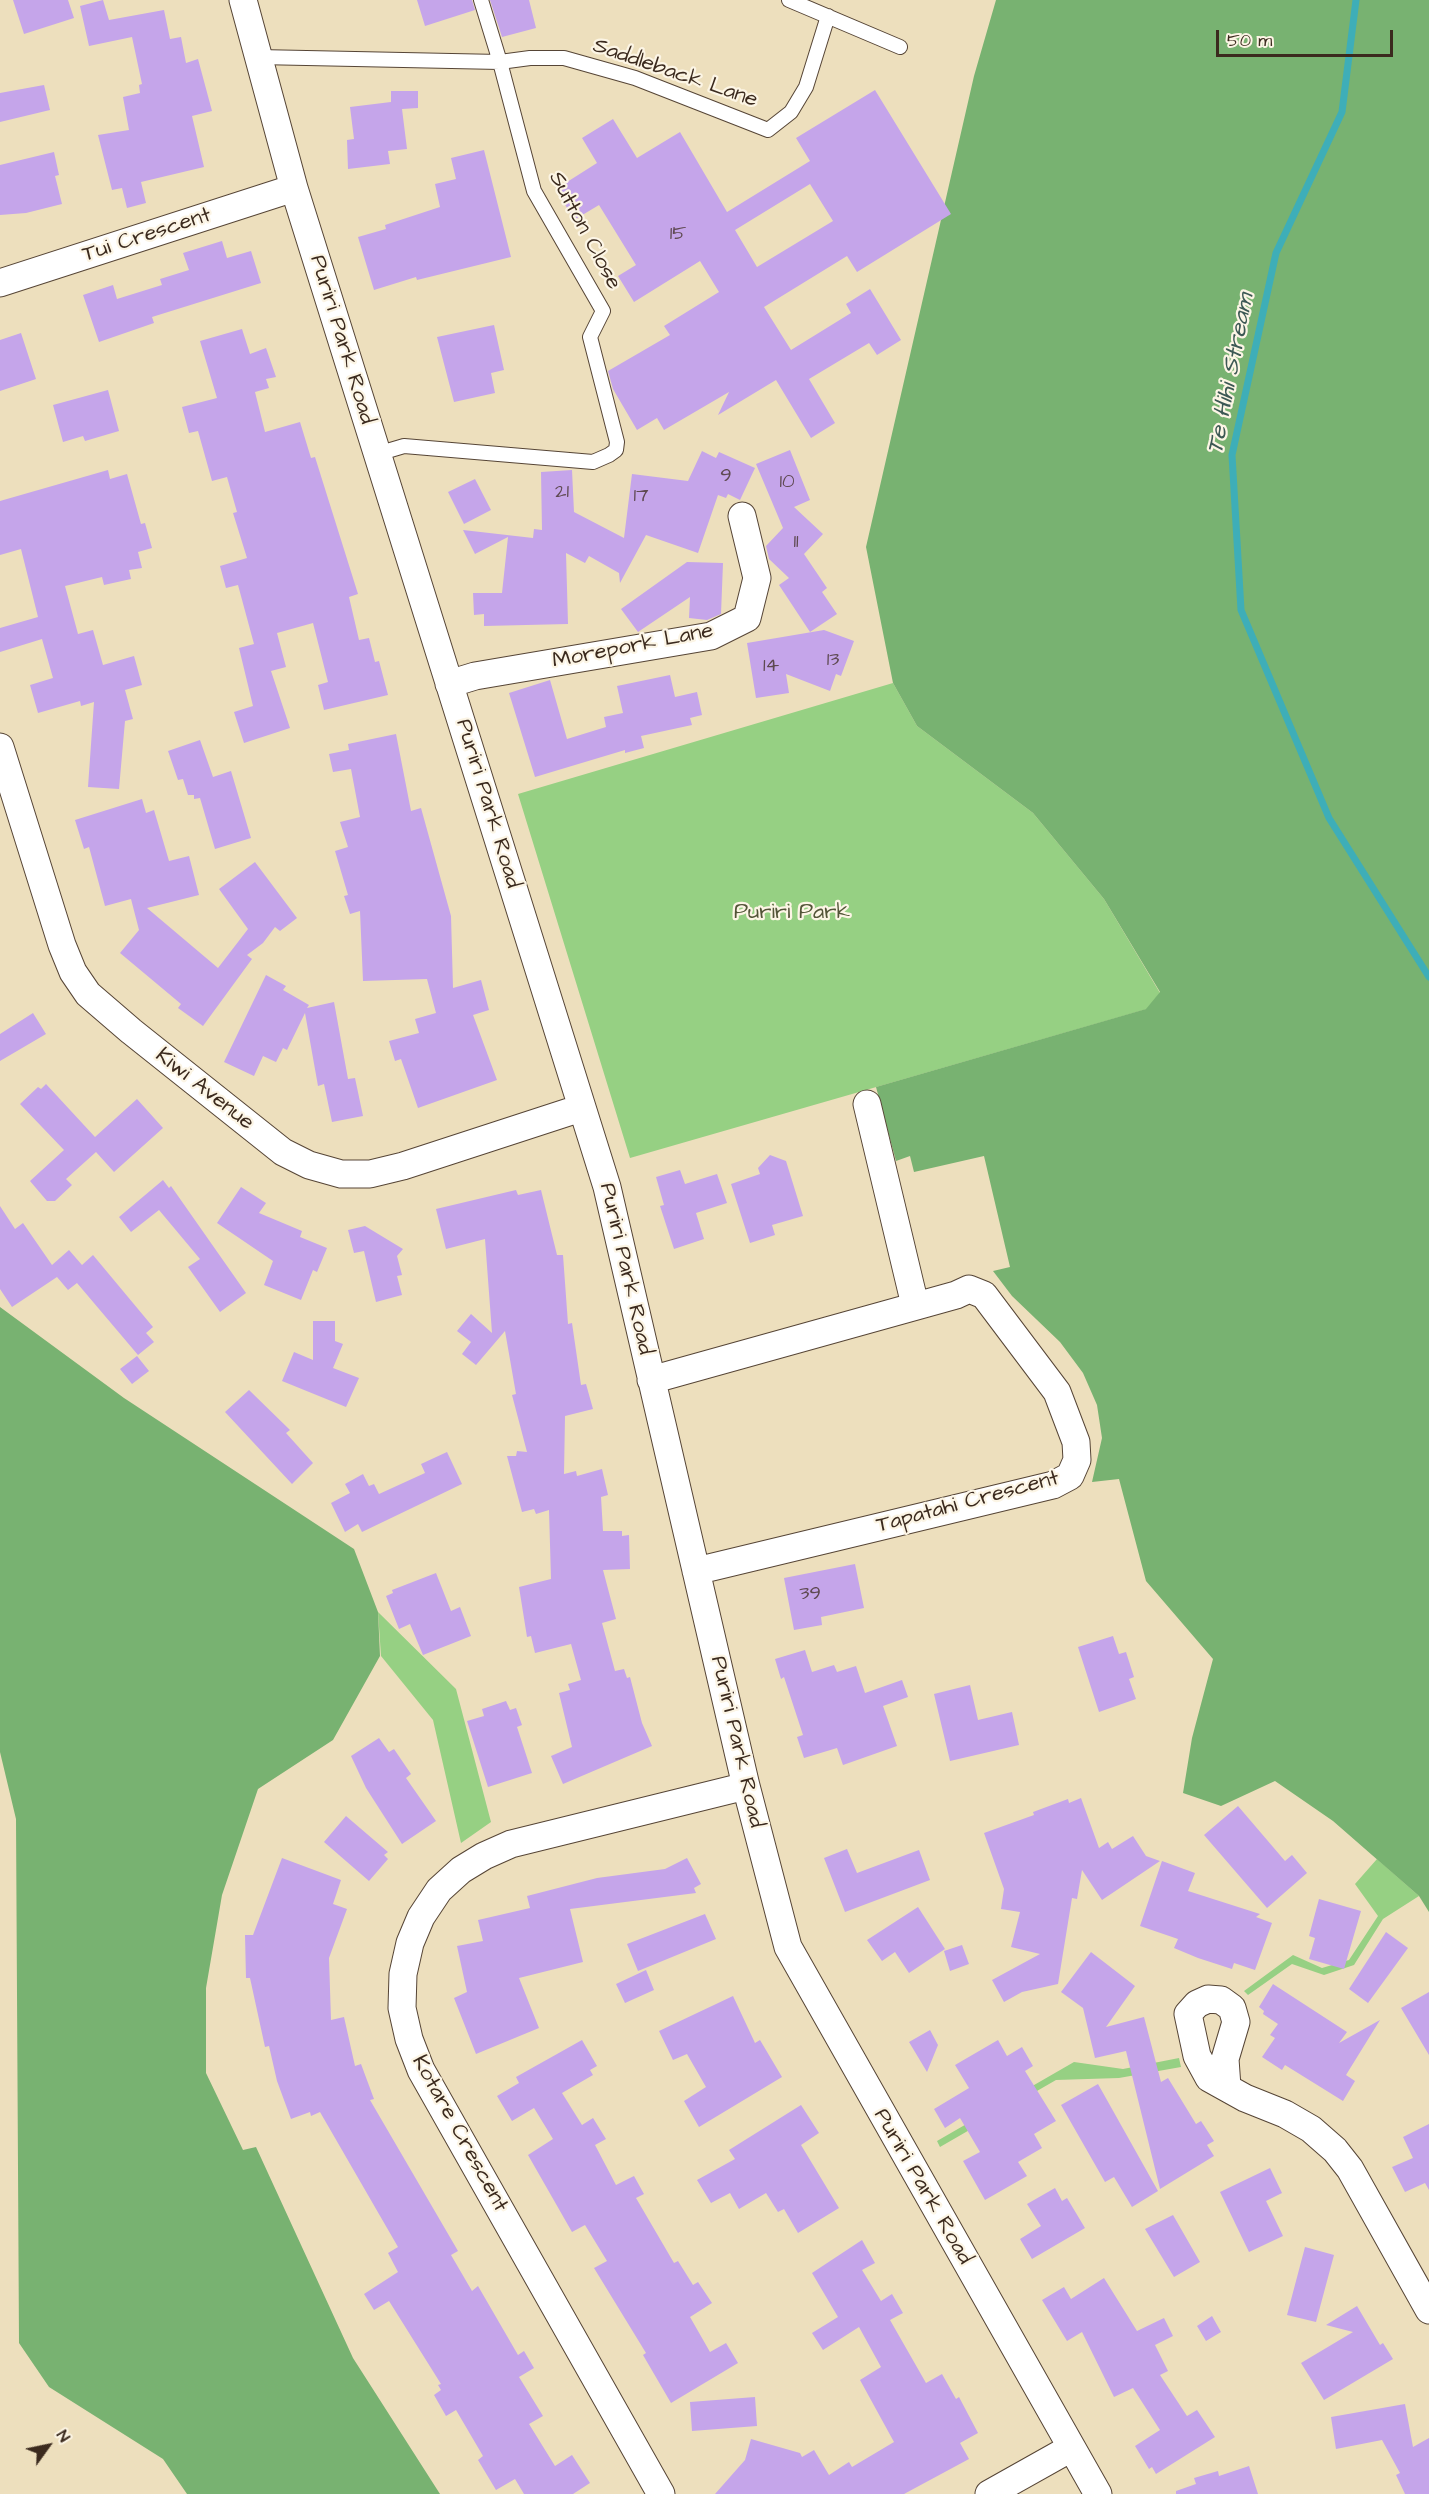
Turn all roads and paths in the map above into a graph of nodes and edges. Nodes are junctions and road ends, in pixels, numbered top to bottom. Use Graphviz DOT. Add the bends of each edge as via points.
graph roads {
  1 [pos="243,0"];
  2 [pos="482,0"];
  3 [pos="789,0"];
  4 [pos="828,16"];
  5 [pos="900,47"];
  6 [pos="258,57"];
  7 [pos="500,62"];
  8 [pos="294,188"];
  9 [pos="0,283"];
  10 [pos="377,454"];
  11 [pos="742,516"];
  12 [pos="449,684"];
  13 [pos="0,747"];
  14 [pos="867,1104"];
  15 [pos="582,1108"];
  16 [pos="915,1305"];
  17 [pos="651,1380"];
  18 [pos="696,1571"];
  19 [pos="746,1786"];
  20 [pos="1227,2087"];
  21 [pos="1429,2310"];
  22 [pos="1071,2448"];
  23 [pos="662,2494"];
  24 [pos="989,2494"];
  25 [pos="1098,2494"];
  1 -- 6 [label="street, Puriri Park Road"];
  2 -- 7 [label="lane"];
  3 -- 4 [label="lane"];
  4 -- 5 [label="lane"];
  4 -- 7 [label="lane, Saddleback Lane" via="806,87 791,112 768,130 635,78 564,58 530,57"];
  6 -- 7 [label="lane"];
  6 -- 8 [label="street, Puriri Park Road"];
  7 -- 10 [label="lane, Sutton Close" via="534,191 603,311 590,337 615,430 616,450 593,462 404,446"];
  8 -- 9 [label="street, Tui Crescent"];
  8 -- 10 [label="street, Puriri Park Road"];
  10 -- 12 [label="street, Puriri Park Road"];
  11 -- 12 [label="street, Morepork Lane" via="757,578 747,618 711,636 475,676"];
  12 -- 15 [label="street, Puriri Park Road"];
  13 -- 15 [label="street, Kiwi Avenue" via="73,972 88,993 123,1025 284,1152 309,1165 341,1174 370,1174"];
  14 -- 16 [label="street"];
  15 -- 17 [label="street, Puriri Park Road" via="607,1187"];
  16 -- 17 [label="street, Tapatahi Crescent"];
  16 -- 18 [label="street, Tapatahi Crescent" via="969,1289 984,1295 1056,1392 1076,1442 1077,1461 1070,1476 1053,1485"];
  17 -- 18 [label="street, Puriri Park Road"];
  18 -- 19 [label="street, Puriri Park Road"];
  19 -- 22 [label="street, Puriri Park Road" via="782,1927 800,1972"];
  19 -- 23 [label="street, Kotare Crescent" via="511,1844 484,1856 439,1890 421,1917 403,1974 402,2008 408,2039 421,2070"];
  20 -- 21 [label="street" via="1311,2128 1335,2150 1350,2169"];
  22 -- 24 [label="street"];
  22 -- 25 [label="street, Puriri Park Road"];
}
